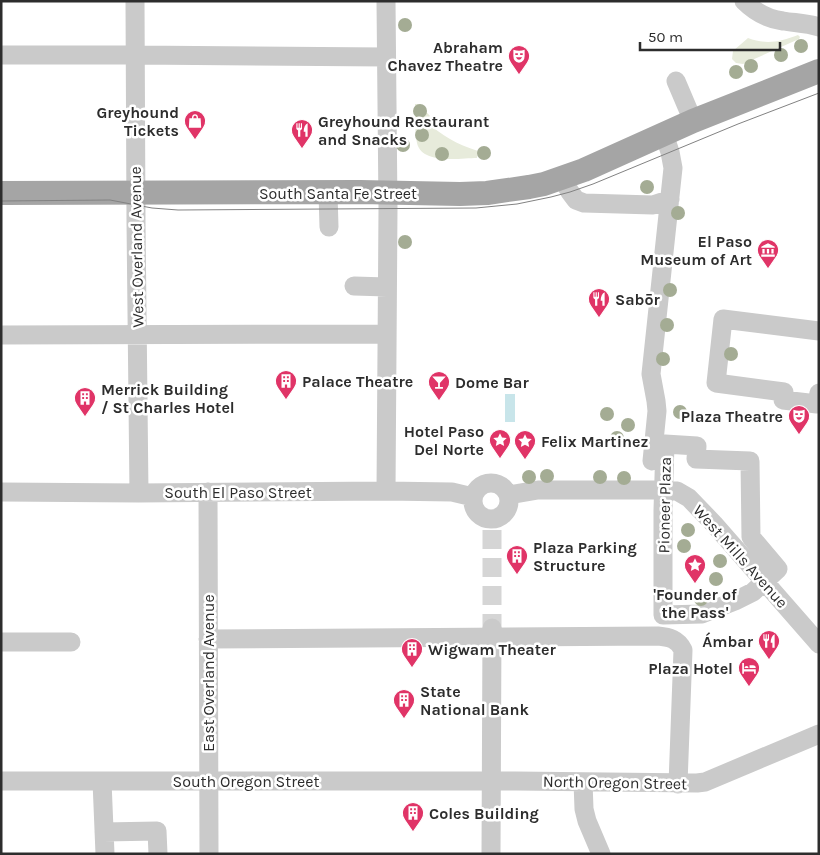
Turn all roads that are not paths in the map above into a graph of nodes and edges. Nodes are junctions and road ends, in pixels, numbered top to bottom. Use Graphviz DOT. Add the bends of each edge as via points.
graph roads {
  1 [pos="135,1"];
  2 [pos="386,1"];
  3 [pos="744,1"];
  4 [pos="819,26"];
  5 [pos="1,55"];
  6 [pos="135,55"];
  7 [pos="386,57"];
  8 [pos="819,71"];
  9 [pos="676,80"];
  10 [pos="694,120"];
  11 [pos="664,134"];
  12 [pos="562,178"];
  13 [pos="136,192"];
  14 [pos="1,193"];
  15 [pos="328,193"];
  16 [pos="388,194"];
  17 [pos="670,199"];
  18 [pos="329,227"];
  19 [pos="354,286"];
  20 [pos="387,286"];
  21 [pos="819,331"];
  22 [pos="387,334"];
  23 [pos="1,335"];
  24 [pos="137,335"];
  25 [pos="819,393"];
  26 [pos="657,490"];
  27 [pos="386,491"];
  28 [pos="1,492"];
  29 [pos="208,492"];
  30 [pos="139,493"];
  31 [pos="509,495"];
  32 [pos="473,497"];
  33 [pos="764,582"];
  34 [pos="492,633"];
  35 [pos="208,639"];
  36 [pos="1,642"];
  37 [pos="71,642"];
  38 [pos="819,644"];
  39 [pos="819,734"];
  40 [pos="1,781"];
  41 [pos="102,781"];
  42 [pos="208,781"];
  43 [pos="491,781"];
  44 [pos="583,782"];
  45 [pos="678,784"];
  46 [pos="104,832"];
  47 [pos="105,854"];
  48 [pos="158,854"];
  49 [pos="209,854"];
  50 [pos="491,854"];
  51 [pos="600,854"];
  1 -- 6 [label="street, West Overland Avenue"];
  2 -- 7 [label="street"];
  3 -- 4 [label="street" via="768,17"];
  5 -- 6 [label="street"];
  6 -- 7 [label="street"];
  6 -- 13 [label="street, West Overland Avenue"];
  7 -- 16 [label="street"];
  8 -- 10 [label="main road, South Santa Fe Street"];
  9 -- 10 [label="street"];
  10 -- 11 [label="main road, South Santa Fe Street"];
  11 -- 12 [label="main road, South Santa Fe Street"];
  11 -- 17 [label="street" via="673,168"];
  12 -- 16 [label="main road, South Santa Fe Street" via="487,193"];
  12 -- 17 [label="street" via="576,200 584,203 653,205"];
  13 -- 14 [label="main road, South Santa Fe Street"];
  13 -- 15 [label="main road, South Santa Fe Street"];
  13 -- 24 [label="street, West Overland Avenue"];
  15 -- 16 [label="main road, South Santa Fe Street"];
  15 -- 18 [label="street"];
  16 -- 20 [label="street"];
  17 -- 26 [label="street" via="651,374 657,411"];
  19 -- 20 [label="street"];
  20 -- 22 [label="street"];
  21 -- 25 [label="street" via="722,320 716,383 784,392 783,400 817,404"];
  22 -- 24 [label="street"];
  22 -- 27 [label="street"];
  23 -- 24 [label="street"];
  24 -- 30 [label="street, West Overland Avenue"];
  26 -- 31 [label="street" via="538,490"];
  26 -- 33 [label="street, West Mills Avenue" via="677,491 689,498"];
  26 -- 33 [label="street, Pioneer Plaza" via="663,615 702,614 736,602"];
  26 -- 33 [label="street, Pioneer Plaza" via="664,444 697,446 696,458 750,461 750,537 778,569"];
  27 -- 29 [label="street, South El Paso Street"];
  27 -- 32 [label="street, South El Paso Street" via="452,492"];
  28 -- 30 [label="street, South El Paso Street"];
  29 -- 30 [label="street, South El Paso Street"];
  29 -- 35 [label="street, East Overland Avenue"];
  31 -- 32 [label="street" via="501,485 489,483 479,487"];
  31 -- 32 [label="street" via="507,510 492,525 474,509"];
  33 -- 38 [label="street, West Mills Avenue"];
  34 -- 35 [label="street"];
  34 -- 43 [label="street"];
  34 -- 45 [label="street" via="658,636 680,644 683,650"];
  35 -- 42 [label="street, East Overland Avenue"];
  36 -- 37 [label="street"];
  39 -- 45 [label="street, North Oregon Street" via="705,782"];
  40 -- 41 [label="street, South Oregon Street"];
  41 -- 42 [label="street, South Oregon Street"];
  41 -- 46 [label="street"];
  42 -- 43 [label="street, South Oregon Street"];
  42 -- 49 [label="street, East Overland Avenue"];
  43 -- 44 [label="street, North Oregon Street"];
  43 -- 50 [label="street"];
  44 -- 45 [label="street, North Oregon Street"];
  44 -- 51 [label="street" via="584,810"];
  46 -- 47 [label="street"];
  46 -- 48 [label="street" via="158,831"];
}
